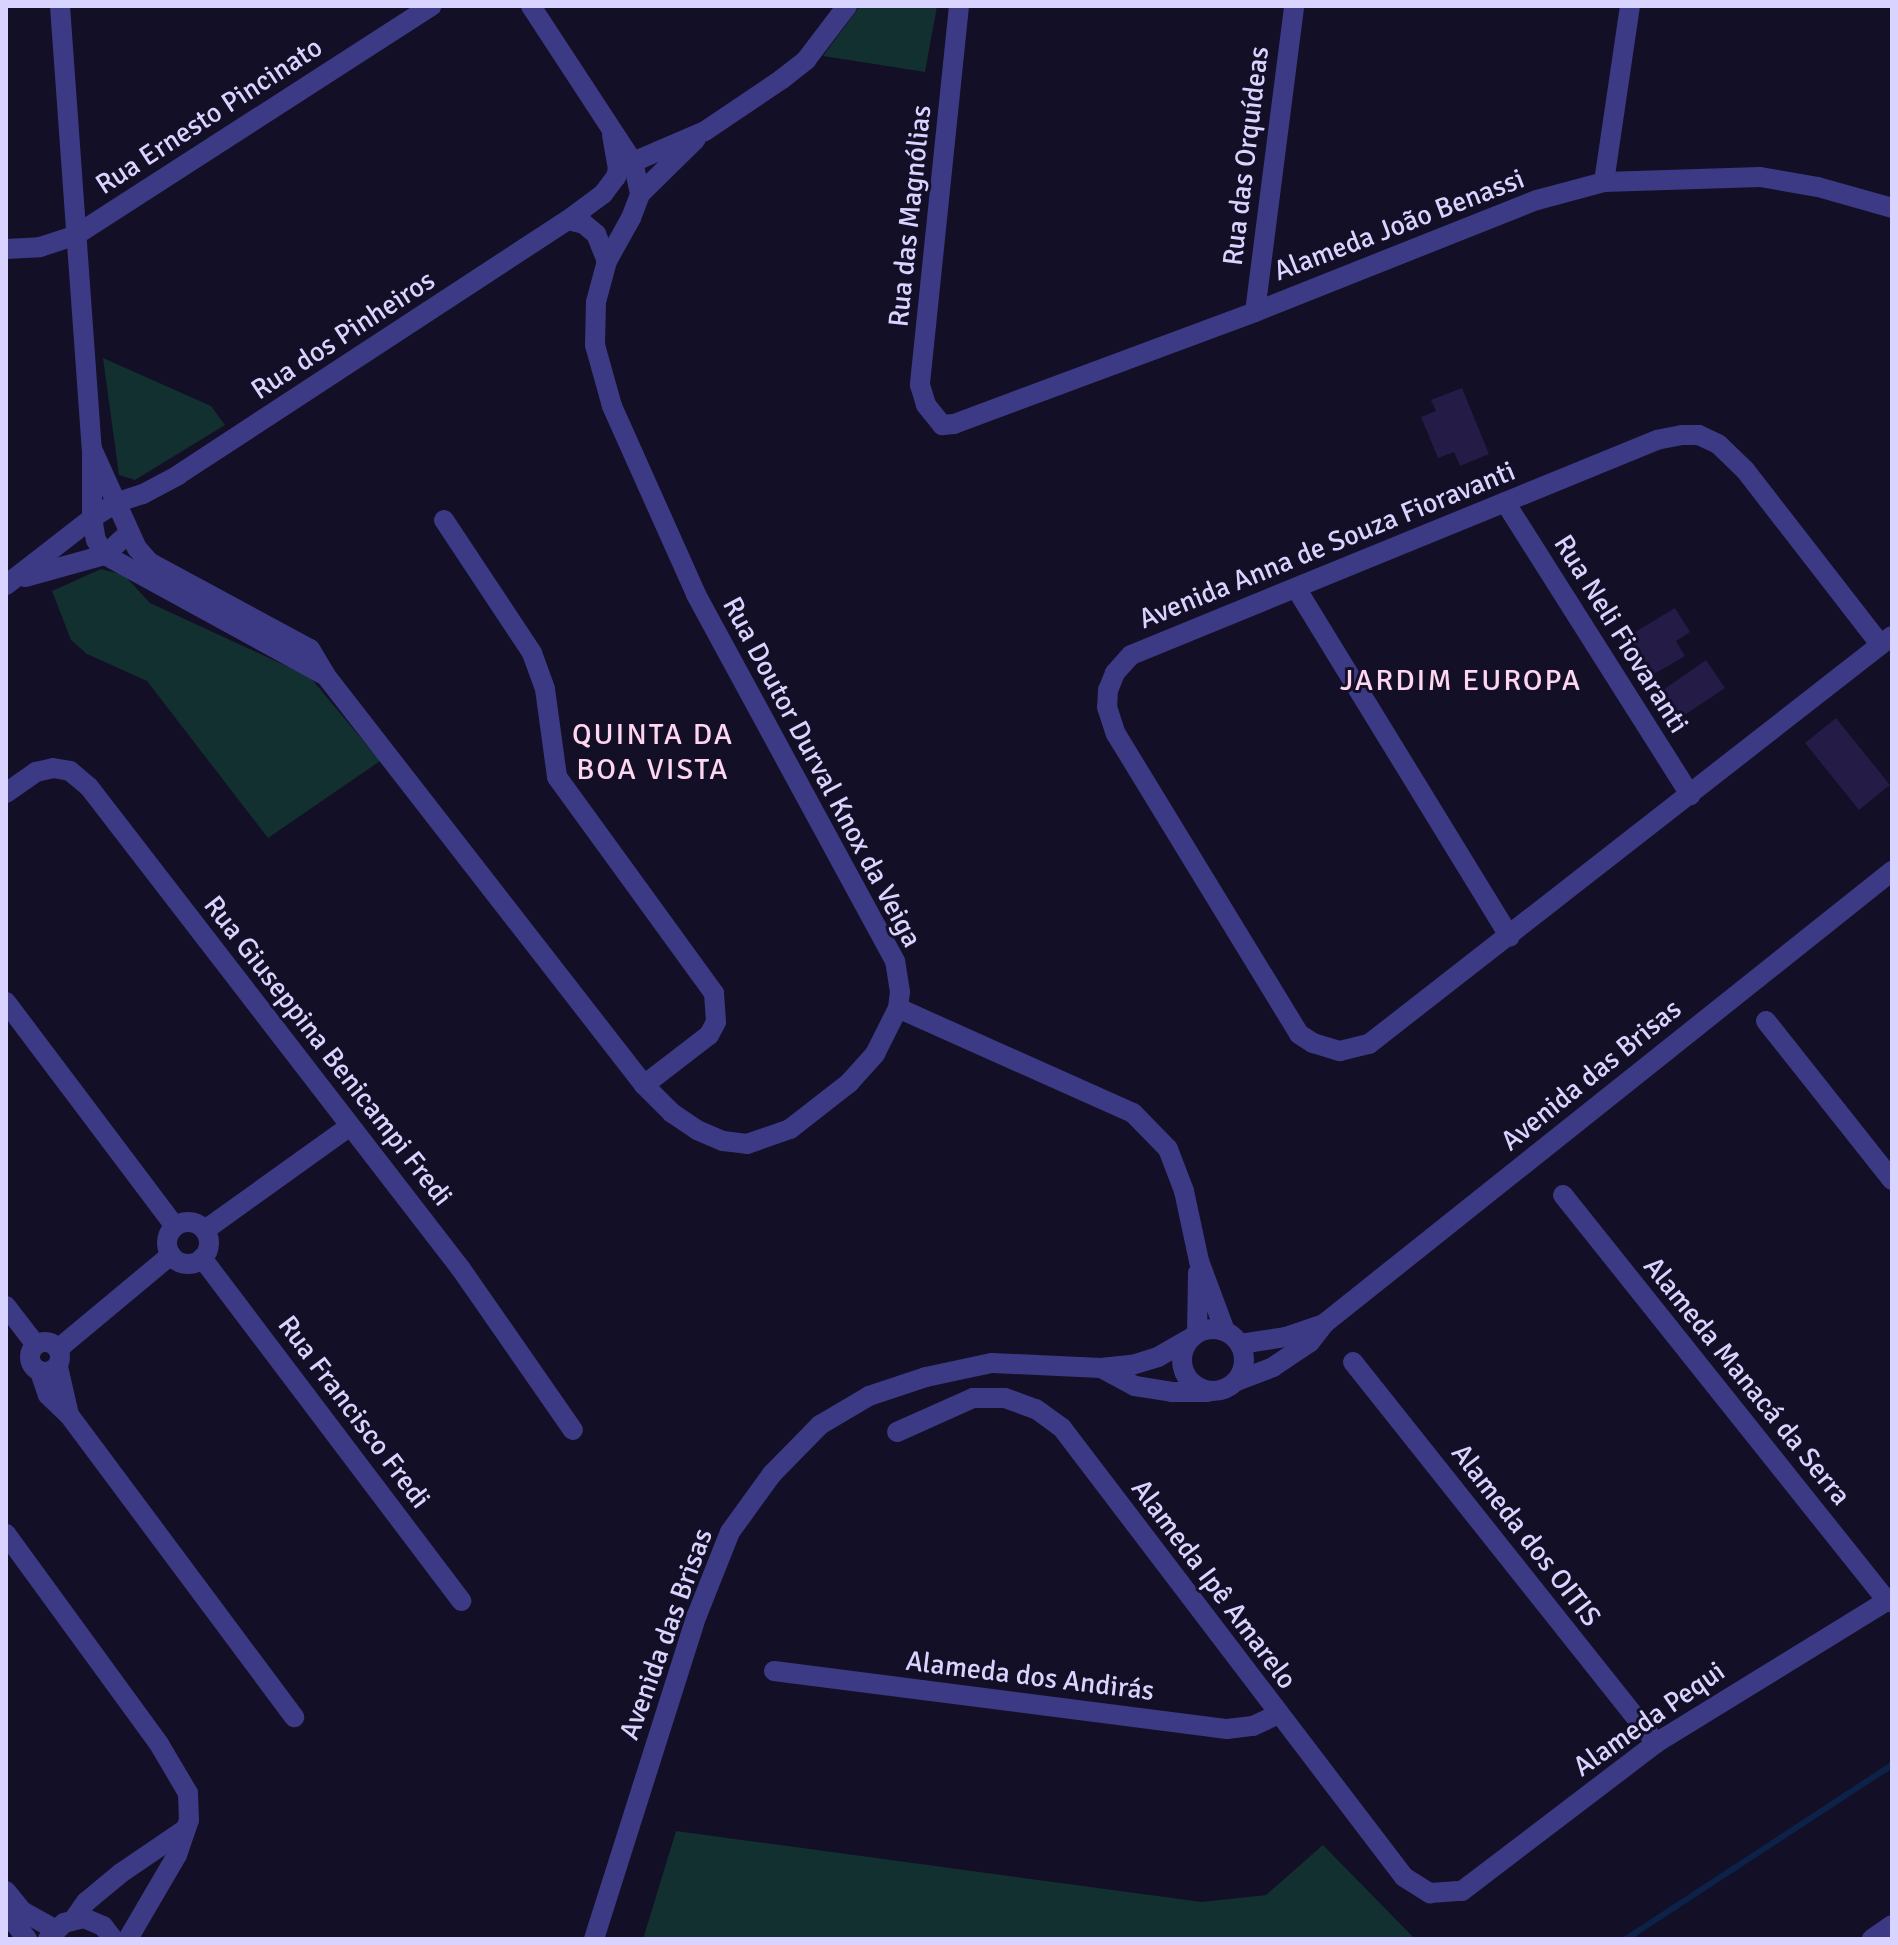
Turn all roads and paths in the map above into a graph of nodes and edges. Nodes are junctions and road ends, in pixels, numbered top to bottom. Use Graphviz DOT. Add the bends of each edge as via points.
graph roads {
  1 [pos="60,6"];
  2 [pos="432,6"];
  3 [pos="531,6"];
  4 [pos="847,6"];
  5 [pos="959,6"];
  6 [pos="1294,6"];
  7 [pos="1630,6"];
  8 [pos="611,127"];
  9 [pos="705,131"];
  10 [pos="633,162"];
  11 [pos="1604,182"];
  12 [pos="640,194"];
  13 [pos="1892,208"];
  14 [pos="568,220"];
  15 [pos="76,235"];
  16 [pos="6,249"];
  17 [pos="607,261"];
  18 [pos="1255,312"];
  19 [pos="942,425"];
  20 [pos="92,449"];
  21 [pos="118,502"];
  22 [pos="1505,502"];
  23 [pos="92,518"];
  24 [pos="444,520"];
  25 [pos="129,533"];
  26 [pos="105,555"];
  27 [pos="8,584"];
  28 [pos="1296,588"];
  29 [pos="1886,640"];
  30 [pos="326,676"];
  31 [pos="6,793"];
  32 [pos="1690,795"];
  33 [pos="1892,871"];
  34 [pos="1510,937"];
  35 [pos="6,1002"];
  36 [pos="898,1008"];
  37 [pos="1766,1021"];
  38 [pos="644,1085"];
  39 [pos="349,1127"];
  40 [pos="1892,1180"];
  41 [pos="1563,1195"];
  42 [pos="175,1226"];
  43 [pos="205,1230"];
  44 [pos="171,1255"];
  45 [pos="202,1258"];
  46 [pos="1199,1261"];
  47 [pos="6,1306"];
  48 [pos="1325,1323"];
  49 [pos="1192,1337"];
  50 [pos="1233,1338"];
  51 [pos="1353,1362"];
  52 [pos="52,1363"];
  53 [pos="1101,1368"];
  54 [pos="1237,1381"];
  55 [pos="1210,1392"];
  56 [pos="573,1430"];
  57 [pos="897,1432"];
  58 [pos="6,1534"];
  59 [pos="1890,1600"];
  60 [pos="461,1601"];
  61 [pos="774,1671"];
  62 [pos="1277,1715"];
  63 [pos="294,1717"];
  64 [pos="1656,1743"];
  65 [pos="184,1830"];
  66 [pos="6,1891"];
  67 [pos="1446,1895"];
  68 [pos="6,1912"];
  69 [pos="74,1919"];
  70 [pos="1892,1925"];
  71 [pos="52,1934"];
  72 [pos="27,1939"];
  73 [pos="113,1939"];
  74 [pos="128,1939"];
  75 [pos="594,1939"];
  76 [pos="1872,1939"];
  1 -- 15 [label="street"];
  2 -- 15 [label="street, Rua Ernesto Pincinato"];
  3 -- 8 [label="street"];
  4 -- 9 [label="street" via="806,60"];
  5 -- 19 [label="street, Rua das Magnólias" via="920,385 926,405"];
  6 -- 18 [label="street, Rua das Orquídeas"];
  7 -- 11 [label="street"];
  8 -- 10 [label="street"];
  8 -- 14 [label="street, Rua dos Pinheiros" via="616,177"];
  9 -- 10 [label="street"];
  9 -- 12 [label="street"];
  10 -- 12 [label="street"];
  11 -- 13 [label="street, Alameda João Benassi" via="1760,177"];
  11 -- 18 [label="street, Alameda João Benassi" via="1537,200"];
  12 -- 17 [label="street"];
  14 -- 17 [label="street" via="596,234"];
  14 -- 21 [label="street, Rua dos Pinheiros" via="178,475"];
  15 -- 16 [label="street, Rua Ernesto Pincinato" via="40,247"];
  15 -- 20 [label="street"];
  17 -- 36 [label="street, Rua Doutor Durval Knox da Veiga" via="596,302 595,345 612,406 696,594 895,961"];
  18 -- 19 [label="street, Alameda João Benassi"];
  20 -- 21 [label="street"];
  20 -- 23 [label="street"];
  21 -- 23 [label="street, Rua dos Pinheiros"];
  21 -- 25 [label="street"];
  22 -- 28 [label="street, Avenida Anna de Souza Fioravanti"];
  22 -- 29 [label="street, Avenida Anna de Souza Fioravanti" via="1657,440 1699,435 1718,444 1745,470"];
  22 -- 32 [label="street, Rua Neli Fiovaranti"];
  23 -- 26 [label="street"];
  23 -- 27 [label="street, Rua dos Pinheiros"];
  24 -- 38 [label="street" via="532,653 545,689 557,777 714,993 716,1022 709,1035"];
  25 -- 26 [label="street"];
  25 -- 30 [label="street, Rua Doutor Durval Knox da Veiga" via="149,562 294,637 310,649"];
  26 -- 27 [label="street"];
  26 -- 30 [label="street, Rua Doutor Durval Knox da Veiga"];
  28 -- 34 [label="street"];
  28 -- 34 [label="street, Avenida Anna de Souza Fioravanti" via="1131,655 1115,673 1107,707 1116,734 1290,1020 1313,1043 1340,1051 1369,1044"];
  29 -- 32 [label="street, Avenida Anna de Souza Fioravanti"];
  30 -- 38 [label="street, Rua Doutor Durval Knox da Veiga"];
  31 -- 39 [label="street, Rua Giuseppina Benicampi Fredi" via="36,772 53,768 70,771 89,787"];
  32 -- 34 [label="street, Avenida Anna de Souza Fioravanti"];
  33 -- 48 [label="street, Avenida das Brisas"];
  35 -- 42 [label="street"];
  36 -- 38 [label="street, Rua Doutor Durval Knox da Veiga" via="875,1054 849,1083 790,1129 765,1139 747,1144 723,1141 697,1130"];
  36 -- 46 [label="street" via="1133,1113 1168,1149 1184,1191"];
  37 -- 40 [label="street"];
  39 -- 43 [label="street"];
  39 -- 56 [label="street, Rua Giuseppina Benicampi Fredi" via="461,1269"];
  41 -- 59 [label="street, Alameda Manacá da Serra"];
  42 -- 43 [label="street" via="190,1222"];
  42 -- 44 [label="street" via="167,1238"];
  43 -- 45 [label="street" via="209,1242"];
  44 -- 45 [label="street" via="186,1264"];
  44 -- 52 [label="street"];
  45 -- 60 [label="street, Rua Francisco Fredi"];
  46 -- 49 [label="street"];
  46 -- 50 [label="street"];
  47 -- 52 [label="street" via="36,1345 50,1343"];
  48 -- 50 [label="street, Avenida das Brisas" via="1286,1337"];
  48 -- 54 [label="street, Avenida das Brisas" via="1310,1342 1273,1367"];
  49 -- 50 [label="street" via="1216,1329"];
  49 -- 53 [label="street, Avenida das Brisas" via="1158,1357"];
  49 -- 55 [label="street" via="1183,1351 1184,1373"];
  50 -- 54 [label="street" via="1245,1363"];
  51 -- 64 [label="street, Alameda dos OITIS"];
  52 -- 63 [label="street" via="48,1395 69,1415"];
  53 -- 55 [label="street, Avenida das Brisas" via="1135,1386"];
  53 -- 75 [label="street, Avenida das Brisas" via="992,1363 926,1377 869,1396 820,1425 772,1474 730,1532 697,1615"];
  54 -- 55 [label="street"];
  57 -- 62 [label="street, Alameda Ipê Amarelo" via="973,1398 1005,1398 1036,1409 1062,1428"];
  58 -- 65 [label="street" via="177,1770 191,1807"];
  59 -- 64 [label="street, Alameda Pequi"];
  61 -- 62 [label="street, Alameda dos Andirás" via="1227,1729 1253,1726"];
  62 -- 67 [label="street, Alameda Ipê Amarelo" via="1404,1877 1430,1893"];
  64 -- 67 [label="street, Alameda Pequi" via="1462,1891"];
  65 -- 69 [label="street" via="97,1893"];
  65 -- 74 [label="street" via="177,1855"];
  66 -- 71 [label="street"];
  68 -- 72 [label="street"];
  69 -- 71 [label="street"];
  69 -- 73 [label="street" via="94,1921"];
  70 -- 76 [label="street"];
}
